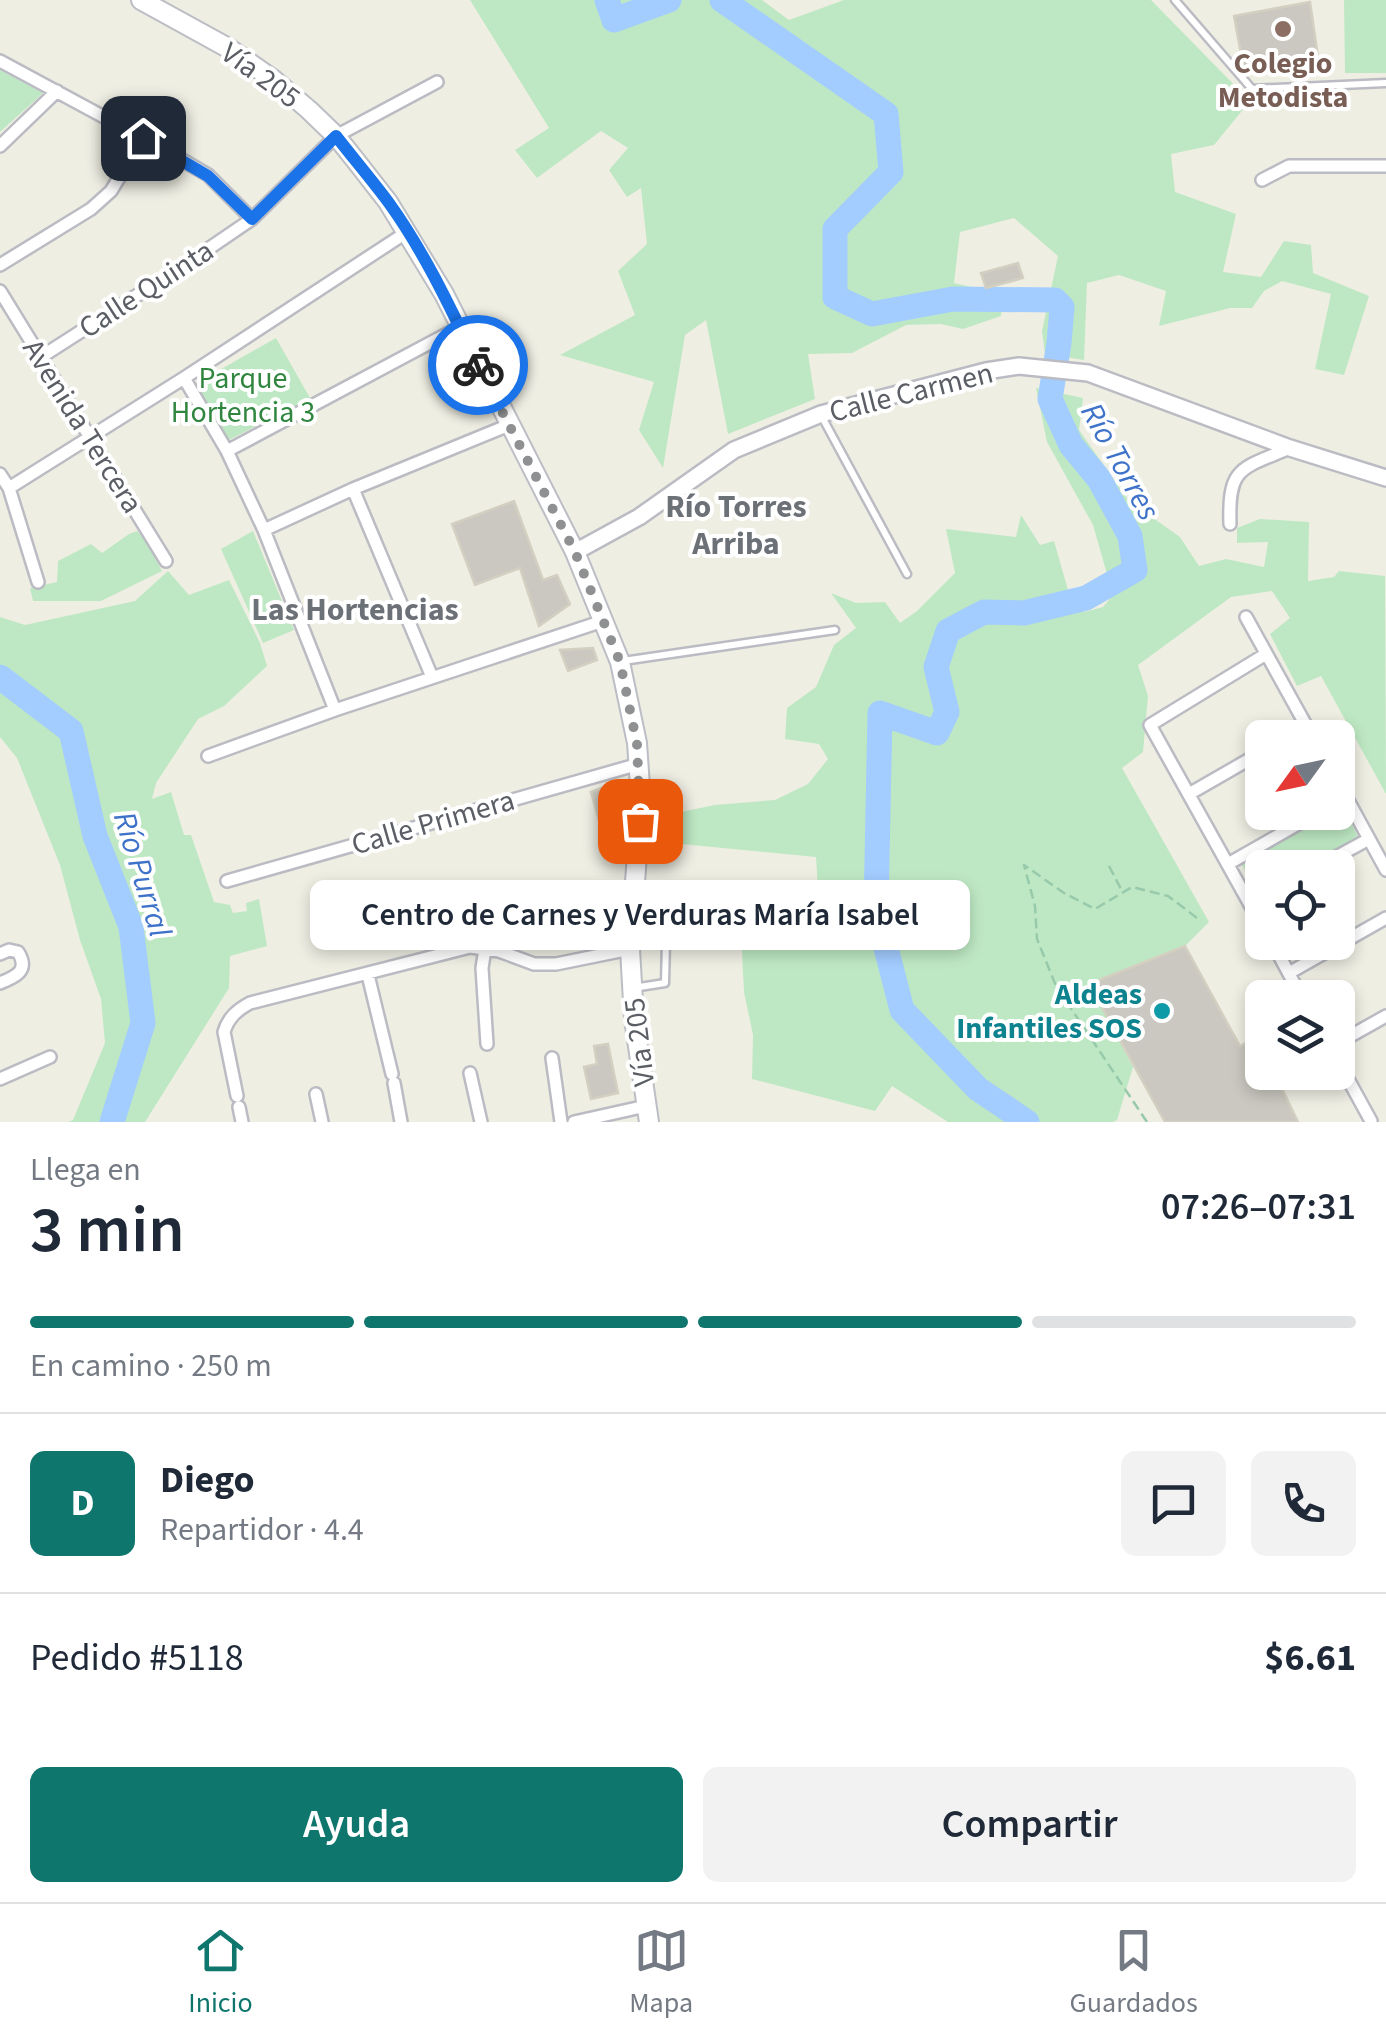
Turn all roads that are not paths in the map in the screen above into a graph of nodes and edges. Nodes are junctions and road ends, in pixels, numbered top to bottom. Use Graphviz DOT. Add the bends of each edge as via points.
graph roads {
  1 [pos="141,0"];
  2 [pos="1175,0"];
  3 [pos="0,61"];
  4 [pos="437,82"];
  5 [pos="1386,83"];
  6 [pos="57,91"];
  7 [pos="336,136"];
  8 [pos="143,138"];
  9 [pos="0,146"];
  10 [pos="1386,166"];
  11 [pos="1262,180"];
  12 [pos="252,219"];
  13 [pos="408,232"];
  14 [pos="0,265"];
  15 [pos="0,290"];
  16 [pos="460,326"];
  17 [pos="41,357"];
  18 [pos="184,378"];
  19 [pos="821,414"];
  20 [pos="509,425"];
  21 [pos="90,436"];
  22 [pos="1290,448"];
  23 [pos="227,451"];
  24 [pos="0,474"];
  25 [pos="1386,478"];
  26 [pos="9,488"];
  27 [pos="353,489"];
  28 [pos="1230,524"];
  29 [pos="264,530"];
  30 [pos="575,552"];
  31 [pos="166,561"];
  32 [pos="907,574"];
  33 [pos="38,582"];
  34 [pos="1246,617"];
  35 [pos="602,621"];
  36 [pos="834,630"];
  37 [pos="1266,654"];
  38 [pos="620,662"];
  39 [pos="432,677"];
  40 [pos="335,710"];
  41 [pos="1302,720"];
  42 [pos="208,756"];
  43 [pos="1245,762"];
  44 [pos="639,764"];
  45 [pos="1189,794"];
  46 [pos="1355,819"];
  47 [pos="1288,830"];
  48 [pos="1369,839"];
  49 [pos="1349,850"];
  50 [pos="1228,864"];
  51 [pos="1386,870"];
  52 [pos="227,881"];
  53 [pos="1245,895"];
  54 [pos="1386,918"];
  55 [pos="630,943"];
  56 [pos="485,949"];
  57 [pos="0,954"];
  58 [pos="1282,960"];
  59 [pos="1288,972"];
  60 [pos="368,975"];
  61 [pos="1292,980"];
  62 [pos="0,984"];
  63 [pos="632,988"];
  64 [pos="1386,1016"];
  65 [pos="1355,1033"];
  66 [pos="487,1044"];
  67 [pos="50,1057"];
  68 [pos="552,1058"];
  69 [pos="470,1073"];
  70 [pos="0,1079"];
  71 [pos="1353,1090"];
  72 [pos="316,1094"];
  73 [pos="648,1114"];
  74 [pos="1386,1114"];
  75 [pos="242,1122"];
  76 [pos="322,1122"];
  77 [pos="401,1122"];
  78 [pos="480,1122"];
  79 [pos="561,1122"];
  80 [pos="574,1122"];
  81 [pos="1370,1122"];
  1 -- 7 [label="main road, Vía 205" via="245,59"];
  2 -- 5 [label="lane" via="1252,89"];
  3 -- 6 [label="street"];
  4 -- 7 [label="street, Calle Quinta"];
  6 -- 8 [label="street"];
  6 -- 9 [label="street"];
  7 -- 12 [label="street, Calle Quinta"];
  7 -- 13 [label="main road, Vía 205"];
  8 -- 12 [label="street" via="208,176"];
  8 -- 14 [label="street" via="111,191 91,209"];
  10 -- 11 [label="street" via="1289,166"];
  12 -- 17 [label="street, Calle Quinta"];
  13 -- 16 [label="main road, Vía 205"];
  13 -- 18 [label="street"];
  15 -- 17 [label="street, Avenida Tercera"];
  16 -- 20 [label="main road, Vía 205"];
  16 -- 23 [label="street"];
  17 -- 21 [label="street, Avenida Tercera"];
  18 -- 21 [label="street"];
  18 -- 23 [label="street"];
  19 -- 22 [label="street, Calle Carmen" via="986,371 1043,367 1078,371"];
  19 -- 30 [label="street, Calle Carmen" via="734,450 639,517"];
  19 -- 32 [label="lane"];
  20 -- 27 [label="street"];
  20 -- 30 [label="main road, Vía 205"];
  21 -- 26 [label="street"];
  21 -- 31 [label="street, Avenida Tercera"];
  22 -- 25 [label="street, Calle Carmen"];
  22 -- 28 [label="street" via="1237,475 1229,495"];
  23 -- 29 [label="street"];
  24 -- 26 [label="street"];
  26 -- 33 [label="street"];
  27 -- 29 [label="street"];
  27 -- 39 [label="street"];
  29 -- 40 [label="street"];
  30 -- 35 [label="main road, Vía 205"];
  34 -- 37 [label="street"];
  35 -- 38 [label="main road, Vía 205"];
  35 -- 39 [label="street"];
  36 -- 38 [label="lane"];
  37 -- 41 [label="street"];
  37 -- 45 [label="street" via="1150,724"];
  38 -- 44 [label="main road, Vía 205"];
  39 -- 40 [label="street"];
  40 -- 42 [label="street"];
  43 -- 45 [label="street"];
  44 -- 52 [label="street, Calle Primera"];
  44 -- 55 [label="main road, Vía 205"];
  45 -- 50 [label="street"];
  46 -- 48 [label="street"];
  47 -- 50 [label="street"];
  48 -- 49 [label="street"];
  48 -- 51 [label="street"];
  50 -- 53 [label="street"];
  54 -- 59 [label="street"];
  55 -- 56 [label="street" via="556,964"];
  55 -- 63 [label="main road, Vía 205"];
  55 -- 63 [label="lane" via="666,941 664,983"];
  56 -- 60 [label="street" via="470,947"];
  56 -- 66 [label="street"];
  57 -- 62 [label="street" via="18,952 23,967"];
  58 -- 59 [label="street"];
  59 -- 61 [label="street"];
  60 -- 75 [label="street" via="250,1003 226,1023"];
  60 -- 77 [label="street"];
  63 -- 73 [label="main road, Vía 205"];
  64 -- 65 [label="street"];
  67 -- 70 [label="street"];
  68 -- 79 [label="street"];
  69 -- 78 [label="street"];
  71 -- 81 [label="street"];
  72 -- 76 [label="street"];
  73 -- 80 [label="street"];
  74 -- 81 [label="street"];
}
